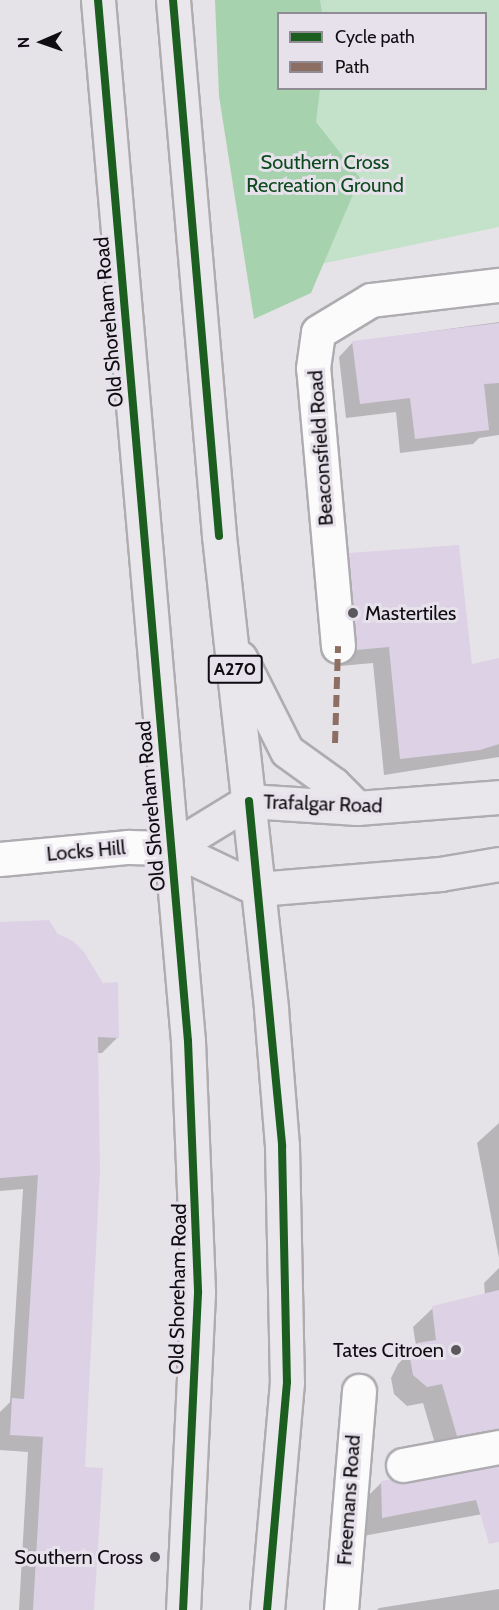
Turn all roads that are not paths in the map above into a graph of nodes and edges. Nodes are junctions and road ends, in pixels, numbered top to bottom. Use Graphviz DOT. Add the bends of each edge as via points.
graph roads {
  1 [pos="98,0"];
  2 [pos="173,0"];
  3 [pos="499,285"];
  4 [pos="231,640"];
  5 [pos="338,646"];
  6 [pos="499,797"];
  7 [pos="249,801"];
  8 [pos="357,808"];
  9 [pos="172,848"];
  10 [pos="0,859"];
  11 [pos="499,864"];
  12 [pos="258,889"];
  13 [pos="359,1391"];
  14 [pos="499,1447"];
  15 [pos="403,1466"];
  16 [pos="183,1610"];
  17 [pos="267,1610"];
  18 [pos="341,1610"];
  1 -- 9 [label="main road, Old Shoreham Road"];
  2 -- 4 [label="main road, A270" via="191,240"];
  3 -- 5 [label="street, Beaconsfield Road" via="371,300 318,332 313,368"];
  4 -- 7 [label="main road, A270"];
  4 -- 8 [label="main road" via="287,751 333,784"];
  6 -- 8 [label="main road, Trafalgar Road"];
  7 -- 8 [label="main road, Trafalgar Road"];
  7 -- 9 [label="main road, Trafalgar Road"];
  7 -- 12 [label="main road, A270"];
  9 -- 10 [label="street, Locks Hill" via="128,847"];
  9 -- 12 [label="main road"];
  9 -- 16 [label="main road, Old Shoreham Road" via="188,1041 198,1282"];
  11 -- 12 [label="main road"];
  12 -- 17 [label="main road, A270" via="282,1146 287,1382"];
  13 -- 18 [label="street, Freemans Road"];
  14 -- 15 [label="street"];
}
